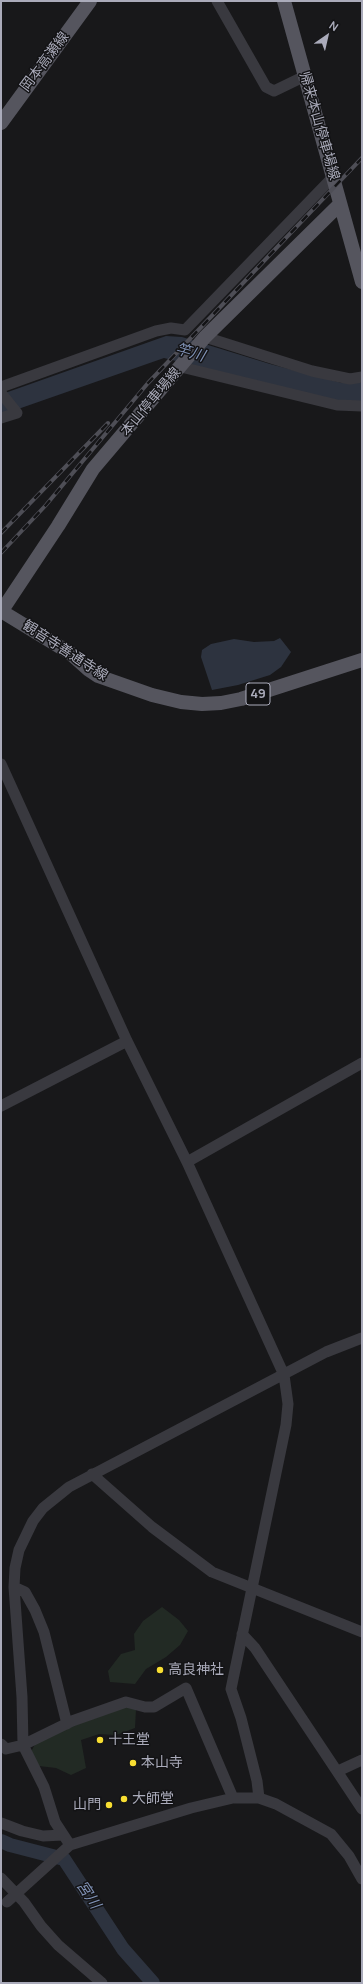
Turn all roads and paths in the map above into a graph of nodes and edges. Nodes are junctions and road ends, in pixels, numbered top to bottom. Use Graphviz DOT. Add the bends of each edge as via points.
graph roads {
  1 [pos="90,1"];
  2 [pos="217,1"];
  3 [pos="284,1"];
  4 [pos="305,76"];
  5 [pos="1,123"];
  6 [pos="333,177"];
  7 [pos="340,204"];
  8 [pos="362,282"];
  9 [pos="205,337"];
  10 [pos="181,367"];
  11 [pos="362,377"];
  12 [pos="1,387"];
  13 [pos="1,393"];
  14 [pos="362,406"];
  15 [pos="1,418"];
  16 [pos="1,611"];
  17 [pos="362,660"];
  18 [pos="1,764"];
  19 [pos="127,1041"];
  20 [pos="362,1063"];
  21 [pos="1,1106"];
  22 [pos="187,1162"];
  23 [pos="362,1338"];
  24 [pos="284,1375"];
  25 [pos="92,1474"];
  26 [pos="14,1587"];
  27 [pos="252,1588"];
  28 [pos="362,1632"];
  29 [pos="242,1634"];
  30 [pos="67,1724"];
  31 [pos="23,1745"];
  32 [pos="3,1749"];
  33 [pos="362,1760"];
  34 [pos="338,1771"];
  35 [pos="233,1798"];
  36 [pos="259,1798"];
  37 [pos="362,1809"];
  38 [pos="1,1823"];
  39 [pos="63,1835"];
  40 [pos="68,1847"];
  41 [pos="1,1878"];
  42 [pos="362,1879"];
  43 [pos="16,1893"];
  44 [pos="7,1902"];
  45 [pos="102,1983"];
  1 -- 5 [label="main road, 岡本高瀬線"];
  2 -- 4 [label="street" via="266,87 274,91"];
  3 -- 4 [label="main road, 帰来本山停車場線"];
  4 -- 6 [label="main road, 帰来本山停車場線"];
  6 -- 7 [label="main road, 帰来本山停車場線"];
  6 -- 12 [label="street" via="185,330 171,328 156,331"];
  7 -- 8 [label="main road"];
  7 -- 9 [label="main road, 本山停車場線"];
  9 -- 10 [label="main road, 本山停車場線"];
  9 -- 11 [label="street" via="312,371 350,379"];
  10 -- 14 [label="street" via="338,405"];
  10 -- 16 [label="main road, 本山停車場線" via="93,469"];
  13 -- 15 [label="street" via="17,413"];
  16 -- 17 [label="main road, 観音寺善通寺線 / 49" via="70,653 98,676 181,702 202,704 241,699"];
  18 -- 19 [label="street"];
  19 -- 21 [label="street"];
  19 -- 22 [label="street"];
  20 -- 22 [label="street"];
  22 -- 24 [label="street"];
  23 -- 24 [label="street" via="326,1352"];
  24 -- 25 [label="street"];
  24 -- 27 [label="street" via="288,1404 286,1425"];
  25 -- 26 [label="street" via="56,1496 34,1521 19,1550"];
  25 -- 27 [label="street" via="152,1527 212,1572"];
  26 -- 30 [label="street" via="25,1592 44,1632"];
  26 -- 31 [label="street"];
  27 -- 28 [label="street"];
  27 -- 29 [label="street"];
  29 -- 34 [label="street" via="255,1648"];
  29 -- 36 [label="street" via="231,1689 241,1718"];
  30 -- 31 [label="street"];
  30 -- 35 [label="street" via="126,1702 154,1707 186,1688"];
  31 -- 32 [label="street"];
  31 -- 39 [label="street" via="44,1787 55,1822"];
  33 -- 34 [label="street"];
  34 -- 37 [label="street"];
  35 -- 36 [label="street"];
  35 -- 40 [label="street" via="198,1806"];
  36 -- 42 [label="street" via="286,1809 331,1834 349,1856"];
  38 -- 39 [label="street" via="43,1836"];
  39 -- 40 [label="street"];
  40 -- 43 [label="street"];
  41 -- 43 [label="street"];
  43 -- 44 [label="street"];
  43 -- 45 [label="street" via="58,1945"];
}
